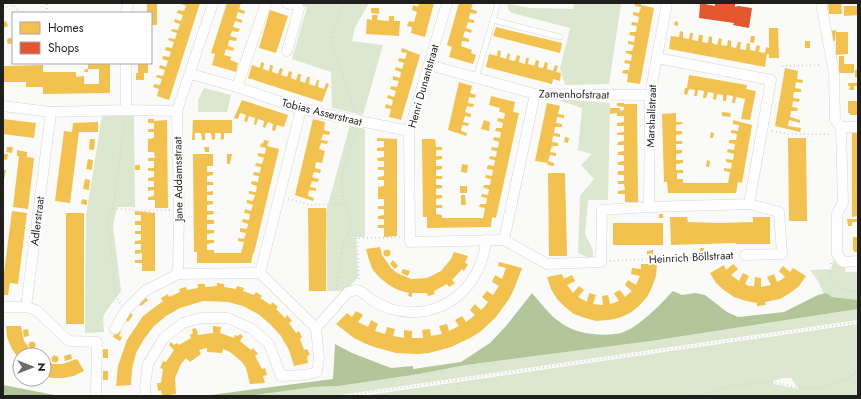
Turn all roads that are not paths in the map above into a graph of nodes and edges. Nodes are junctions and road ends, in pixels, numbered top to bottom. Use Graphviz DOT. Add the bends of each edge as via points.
graph roads {
  1 [pos="213,3"];
  2 [pos="266,3"];
  3 [pos="286,3"];
  4 [pos="447,3"];
  5 [pos="498,3"];
  6 [pos="667,3"];
  7 [pos="821,3"];
  8 [pos="493,20"];
  9 [pos="560,37"];
  10 [pos="287,51"];
  11 [pos="657,58"];
  12 [pos="126,64"];
  13 [pos="429,65"];
  14 [pos="190,74"];
  15 [pos="476,78"];
  16 [pos="237,87"];
  17 [pos="535,94"];
  18 [pos="650,95"];
  19 [pos="3,106"];
  20 [pos="301,109"];
  21 [pos="126,110"];
  22 [pos="177,111"];
  23 [pos="51,112"];
  24 [pos="841,127"];
  25 [pos="858,127"];
  26 [pos="409,131"];
  27 [pos="749,204"];
  28 [pos="649,207"];
  29 [pos="486,240"];
  30 [pos="504,240"];
  31 [pos="745,255"];
  32 [pos="858,261"];
  33 [pos="260,273"];
  34 [pos="178,274"];
  35 [pos="3,307"];
  36 [pos="26,307"];
  37 [pos="316,328"];
  38 [pos="115,329"];
  39 [pos="96,396"];
  40 [pos="144,396"];
  1 -- 14 [label="street, Jane Addamsstraat"];
  2 -- 16 [label="street"];
  3 -- 10 [label="street" via="297,5 299,9"];
  4 -- 13 [label="street, Henri Dunantstraat"];
  5 -- 8 [label="lane"];
  6 -- 11 [label="street, Marshallstraat"];
  7 -- 24 [label="street" via="834,73 835,120"];
  8 -- 9 [label="lane"];
  8 -- 15 [label="lane"];
  11 -- 18 [label="street, Marshallstraat"];
  11 -- 27 [label="street" via="772,80"];
  12 -- 21 [label="street"];
  13 -- 15 [label="street, Zamenhofstraat"];
  13 -- 26 [label="street, Henri Dunantstraat"];
  14 -- 16 [label="street, Tobias Asserstraat"];
  14 -- 22 [label="street, Jane Addamsstraat"];
  15 -- 17 [label="street, Zamenhofstraat"];
  16 -- 20 [label="street, Tobias Asserstraat"];
  17 -- 18 [label="street, Zamenhofstraat"];
  17 -- 30 [label="street"];
  18 -- 28 [label="street, Marshallstraat"];
  19 -- 23 [label="street"];
  20 -- 26 [label="street, Tobias Asserstraat"];
  20 -- 33 [label="street"];
  21 -- 22 [label="street"];
  21 -- 23 [label="street"];
  22 -- 34 [label="street, Jane Addamsstraat"];
  23 -- 36 [label="street, Adlerstraat"];
  24 -- 25 [label="street"];
  24 -- 32 [label="street" via="843,203 836,214 834,257 843,262"];
  26 -- 29 [label="street, Henri Dunantstraat" via="410,240"];
  27 -- 28 [label="street"];
  27 -- 31 [label="street, Heinrich Böllstraat" via="779,212 782,254"];
  28 -- 30 [label="street" via="602,210 601,262 547,264"];
  29 -- 30 [label="street"];
  29 -- 37 [label="street" via="482,260 474,279 460,295 442,306 422,312 401,311 381,305 358,290 348,292"];
  33 -- 34 [label="street"];
  33 -- 37 [label="street"];
  34 -- 38 [label="street" via="145,291 126,310"];
  35 -- 36 [label="street"];
  36 -- 39 [label="street" via="36,310 69,341 97,342"];
  37 -- 40 [label="street" via="319,358 317,372 281,376 269,344 252,329 228,318 201,318 183,323 164,338 148,364"];
}
